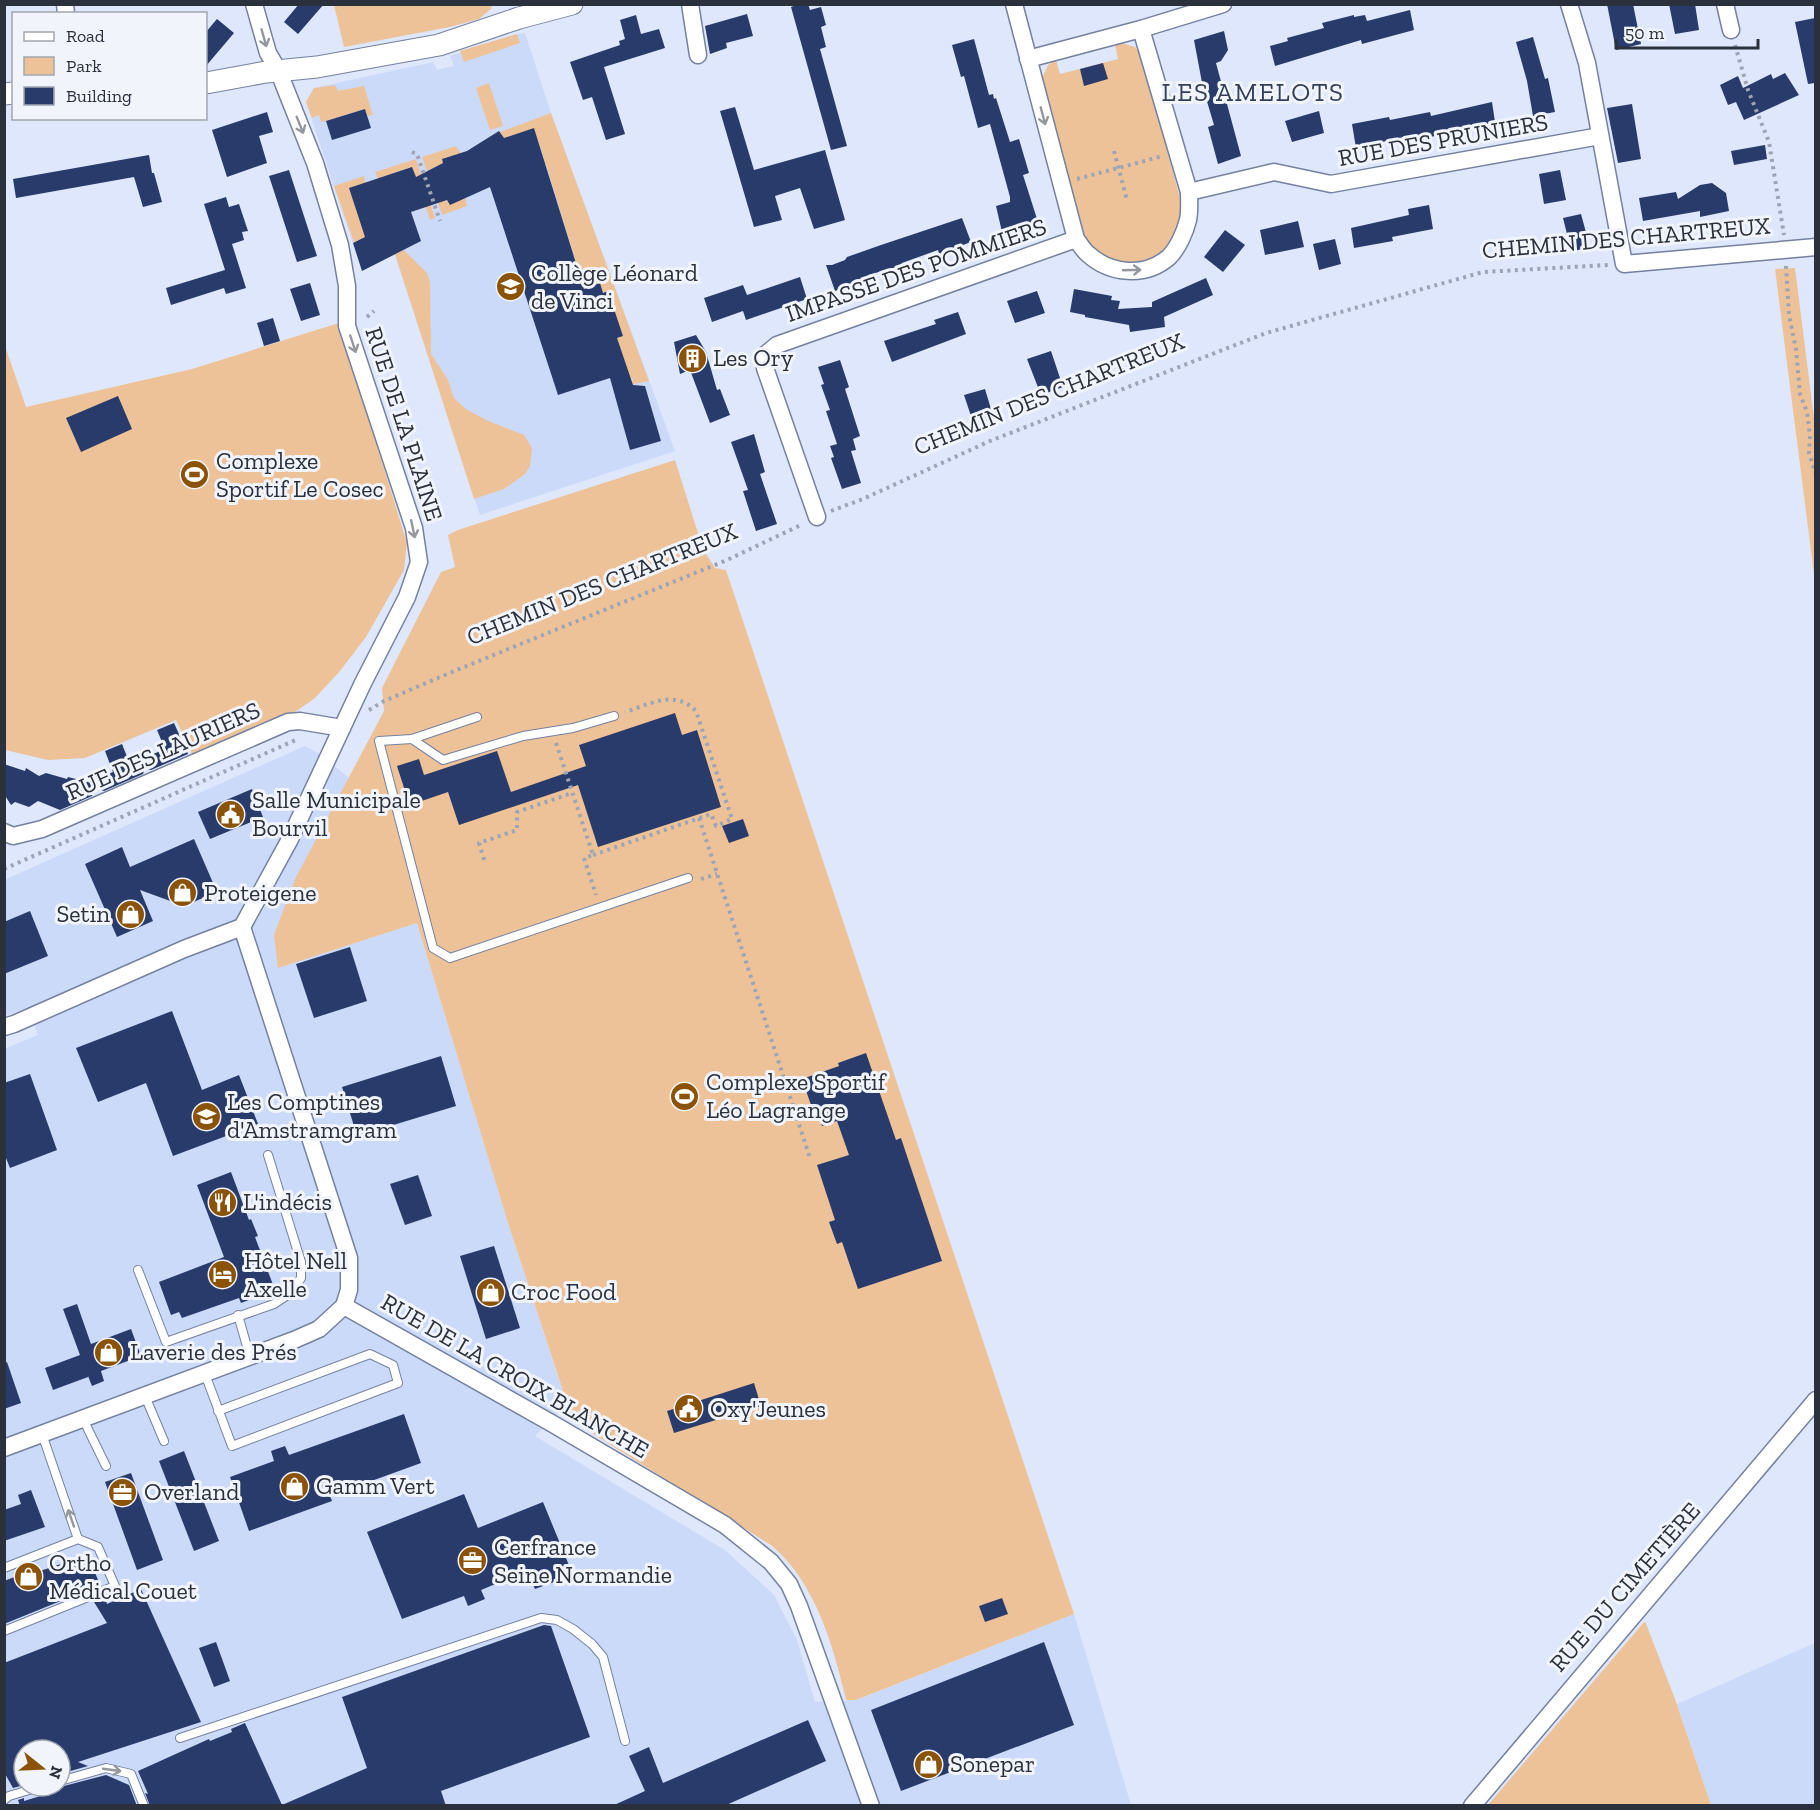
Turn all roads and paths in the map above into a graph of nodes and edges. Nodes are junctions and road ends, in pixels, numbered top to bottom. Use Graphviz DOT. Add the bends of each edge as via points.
graph roads {
  1 [pos="254,4"];
  2 [pos="572,4"];
  3 [pos="690,4"];
  4 [pos="1014,4"];
  5 [pos="1223,4"];
  6 [pos="1569,4"];
  7 [pos="1725,4"];
  8 [pos="517,11"];
  9 [pos="1141,29"];
  10 [pos="1731,30"];
  11 [pos="698,54"];
  12 [pos="1028,59"];
  13 [pos="278,70"];
  14 [pos="207,83"];
  15 [pos="1600,136"];
  16 [pos="1114,151"];
  17 [pos="412,152"];
  18 [pos="1178,152"];
  19 [pos="1118,168"];
  20 [pos="1069,181"];
  21 [pos="1189,192"];
  22 [pos="1127,200"];
  23 [pos="440,220"];
  24 [pos="1076,239"];
  25 [pos="1815,247"];
  26 [pos="1624,264"];
  27 [pos="374,311"];
  28 [pos="367,317"];
  29 [pos="817,517"];
  30 [pos="614,716"];
  31 [pos="477,717"];
  32 [pos="321,724"];
  33 [pos="342,728"];
  34 [pos="552,731"];
  35 [pos="412,739"];
  36 [pos="572,793"];
  37 [pos="699,818"];
  38 [pos="4,832"];
  39 [pos="593,855"];
  40 [pos="484,860"];
  41 [pos="4,868"];
  42 [pos="688,878"];
  43 [pos="600,907"];
  44 [pos="242,927"];
  45 [pos="4,1026"];
  46 [pos="268,1155"];
  47 [pos="810,1158"];
  48 [pos="138,1270"];
  49 [pos="344,1306"];
  50 [pos="238,1315"];
  51 [pos="250,1357"];
  52 [pos="205,1374"];
  53 [pos="145,1396"];
  54 [pos="1815,1400"];
  55 [pos="218,1411"];
  56 [pos="83,1419"];
  57 [pos="42,1434"];
  58 [pos="164,1441"];
  59 [pos="4,1448"];
  60 [pos="106,1466"];
  61 [pos="78,1539"];
  62 [pos="4,1568"];
  63 [pos="4,1631"];
  64 [pos="180,1738"];
  65 [pos="625,1741"];
  66 [pos="72,1778"];
  67 [pos="144,1806"];
  68 [pos="871,1806"];
  69 [pos="1472,1806"];
  1 -- 13 [label="street, RUE DE LA PLAINE, one-way" via="268,53"];
  2 -- 8 [label="street"];
  3 -- 11 [label="street"];
  4 -- 12 [label="street"];
  5 -- 9 [label="street"];
  6 -- 15 [label="street" via="1587,63"];
  7 -- 10 [label="street"];
  8 -- 13 [label="street" via="439,45 317,67"];
  9 -- 12 [label="street"];
  9 -- 18 [label="street"];
  12 -- 24 [label="street, one-way"];
  13 -- 14 [label="street"];
  13 -- 33 [label="street, RUE DE LA PLAINE, one-way" via="315,163 337,235 347,286 347,326 414,528 419,562 407,597"];
  15 -- 21 [label="street, RUE DES PRUNIERS" via="1331,184 1274,172"];
  15 -- 26 [label="street"];
  16 -- 19 [label="path"];
  17 -- 23 [label="path" via="417,154"];
  18 -- 19 [label="path"];
  18 -- 21 [label="street"];
  19 -- 20 [label="path"];
  19 -- 22 [label="path"];
  24 -- 21 [label="street, one-way" via="1088,254 1107,267 1129,273 1148,269 1169,257 1181,238 1189,217"];
  24 -- 29 [label="street, IMPASSE DES POMMIERS" via="777,345 765,355 765,368"];
  25 -- 26 [label="street, CHEMIN DES CHARTREUX"];
  26 -- 29 [label="path, CHEMIN DES CHARTREUX" via="1483,272 1266,333 990,441"];
  27 -- 28 [label="path"];
  29 -- 33 [label="path, CHEMIN DES CHARTREUX" via="727,560 384,700"];
  30 -- 34 [label="lane"];
  30 -- 37 [label="path" via="680,699 696,711 732,819 716,826 711,814"];
  31 -- 35 [label="lane"];
  32 -- 33 [label="street, RUE DES LAURIERS"];
  32 -- 38 [label="street, RUE DES LAURIERS" via="288,722 42,829 13,836"];
  32 -- 41 [label="path" via="297,740"];
  33 -- 44 [label="street, RUE DE LA PLAINE"];
  34 -- 35 [label="lane" via="443,760"];
  34 -- 36 [label="path"];
  35 -- 43 [label="lane" via="379,741 432,948 450,958"];
  36 -- 39 [label="path"];
  36 -- 40 [label="path" via="516,812 517,830 479,843"];
  37 -- 39 [label="path"];
  37 -- 47 [label="path"];
  39 -- 43 [label="path" via="584,858"];
  42 -- 43 [label="lane"];
  44 -- 45 [label="street"];
  44 -- 49 [label="street, RUE DE LA CROIX BLANCHE" via="349,1258 349,1290"];
  46 -- 50 [label="lane" via="301,1262 301,1278 292,1292 274,1304"];
  48 -- 50 [label="lane" via="166,1342"];
  49 -- 51 [label="street" via="319,1329"];
  49 -- 68 [label="street, RUE DE LA CROIX BLANCHE" via="725,1525 771,1562 789,1584 799,1605"];
  50 -- 51 [label="lane"];
  51 -- 52 [label="street"];
  52 -- 53 [label="street"];
  52 -- 55 [label="lane"];
  53 -- 56 [label="street"];
  53 -- 58 [label="lane"];
  54 -- 69 [label="street, RUE DU CIMETIÈRE"];
  55 -- 55 [label="lane" via="232,1446 398,1383 393,1365 370,1354"];
  56 -- 57 [label="street"];
  56 -- 60 [label="lane"];
  57 -- 59 [label="street"];
  61 -- 57 [label="lane, one-way"];
  61 -- 62 [label="lane"];
  61 -- 63 [label="lane" via="98,1547 116,1587"];
  64 -- 65 [label="lane" via="541,1618 557,1620 573,1629 603,1657"];
  66 -- 67 [label="lane, one-way" via="106,1768 131,1774"];
}
